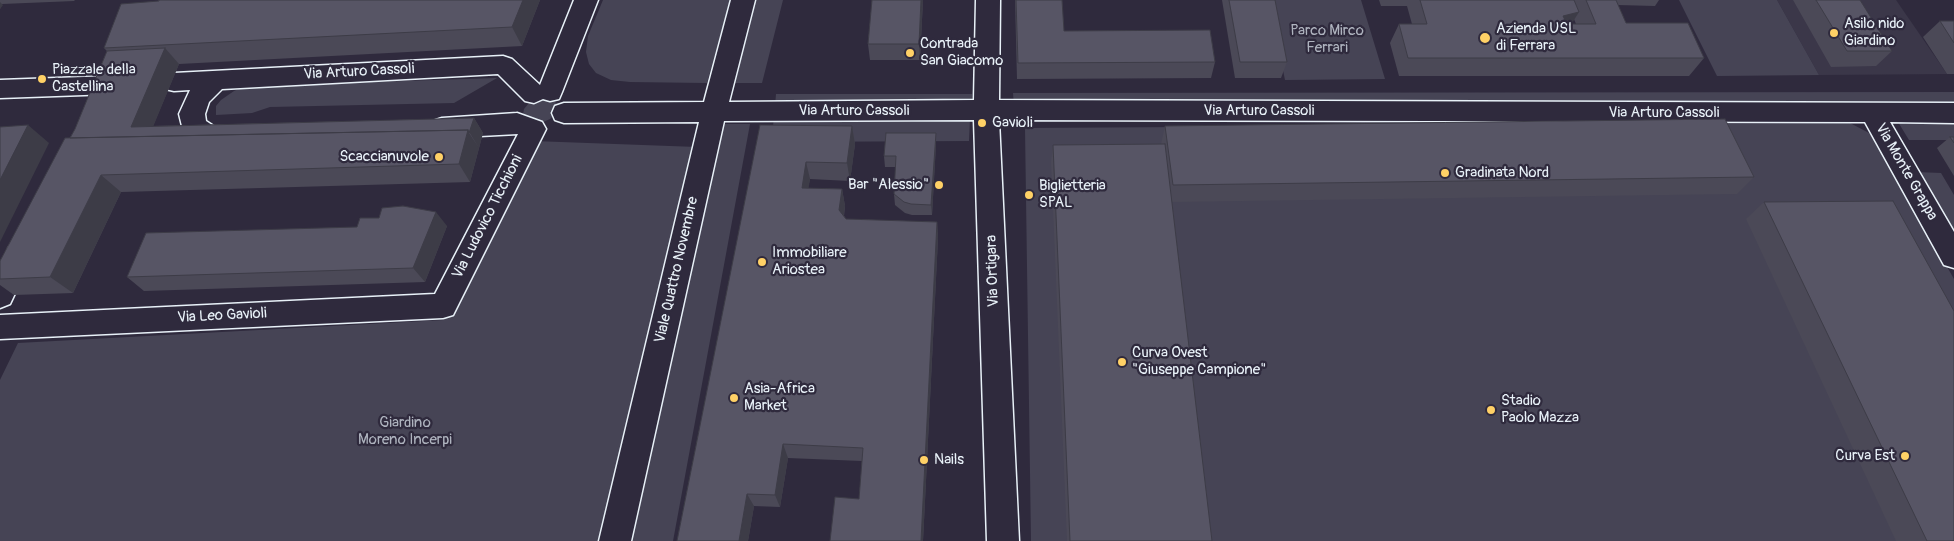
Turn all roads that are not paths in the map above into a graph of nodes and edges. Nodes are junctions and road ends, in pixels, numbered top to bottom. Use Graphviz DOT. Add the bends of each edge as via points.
graph roads {
  1 [pos="586,0"];
  2 [pos="743,0"];
  3 [pos="988,0"];
  4 [pos="216,80"];
  5 [pos="174,82"];
  6 [pos="0,89"];
  7 [pos="550,100"];
  8 [pos="87,109"];
  9 [pos="986,110"];
  10 [pos="714,112"];
  11 [pos="1872,113"];
  12 [pos="1954,113"];
  13 [pos="527,127"];
  14 [pos="419,129"];
  15 [pos="174,138"];
  16 [pos="28,236"];
  17 [pos="1954,257"];
  18 [pos="0,296"];
  19 [pos="443,306"];
  20 [pos="0,327"];
  21 [pos="615,541"];
  22 [pos="1003,541"];
  1 -- 7 [label="street"];
  2 -- 10 [label="street, Viale Quattro Novembre"];
  3 -- 9 [label="street, Via Ortigara"];
  4 -- 5 [label="street, Via Arturo Cassoli"];
  4 -- 7 [label="street, Via Arturo Cassoli" via="503,65"];
  4 -- 15 [label="street" via="200,97 192,114 195,126 219,136"];
  6 -- 8 [label="street" via="106,78"];
  7 -- 10 [label="street, Via Arturo Cassoli"];
  7 -- 13 [label="street" via="550,125"];
  7 -- 13 [label="street" via="524,100 517,108 516,119"];
  9 -- 10 [label="street, Via Arturo Cassoli"];
  9 -- 11 [label="street, Via Arturo Cassoli"];
  9 -- 22 [label="street, Via Ortigara"];
  10 -- 21 [label="street, Viale Quattro Novembre"];
  11 -- 12 [label="street, Via Arturo Cassoli"];
  11 -- 17 [label="street, Via Monte Grappa"];
  13 -- 14 [label="street" via="517,124"];
  13 -- 19 [label="street, Via Ludovico Ticchioni"];
  16 -- 18 [label="street"];
  19 -- 20 [label="street, Via Leo Gavioli"];
}
